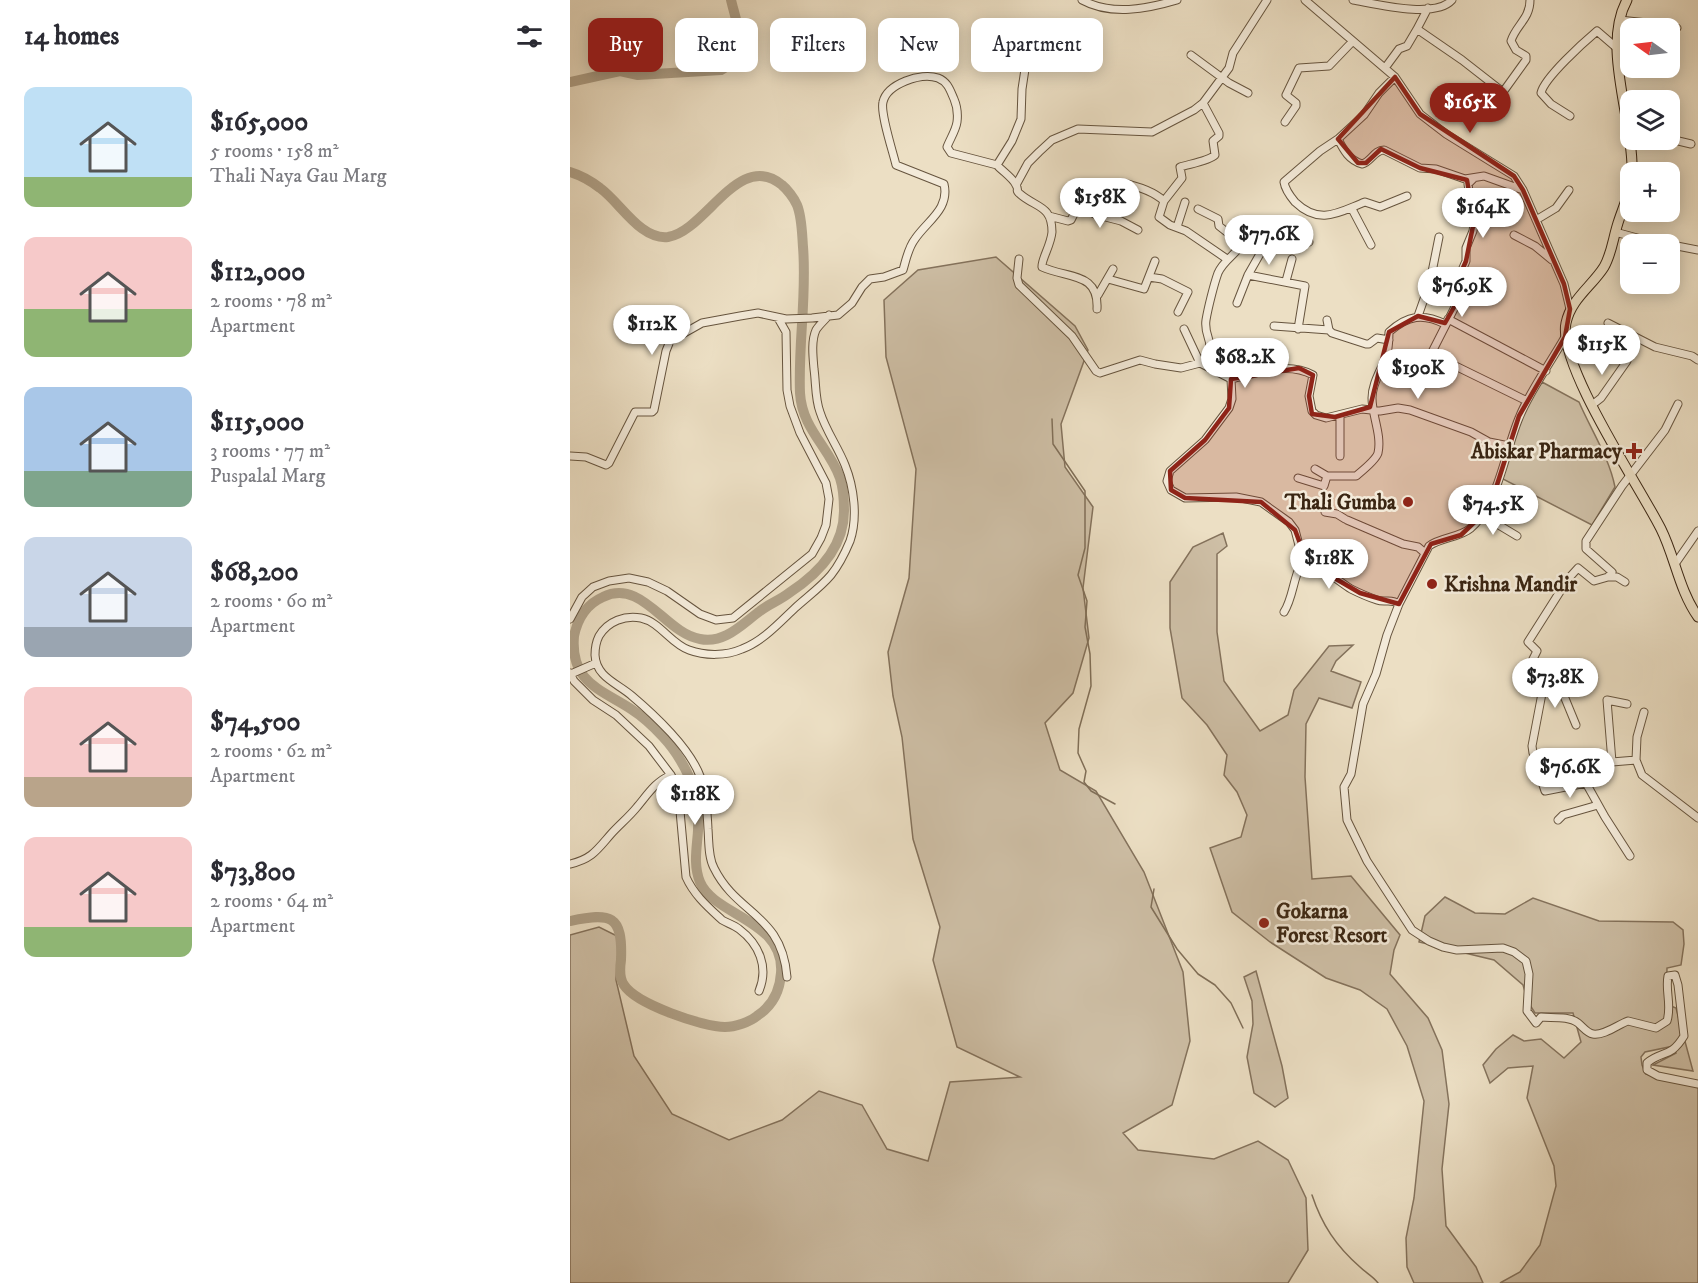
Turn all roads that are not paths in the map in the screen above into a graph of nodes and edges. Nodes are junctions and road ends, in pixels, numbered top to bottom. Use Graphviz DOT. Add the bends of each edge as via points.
graph roads {
  1 [pos="1082,0"];
  2 [pos="1177,0"];
  3 [pos="1267,0"];
  4 [pos="1305,0"];
  5 [pos="1353,0"];
  6 [pos="1452,0"];
  7 [pos="1530,0"];
  8 [pos="1627,0"];
  9 [pos="1428,8"];
  10 [pos="1620,18"];
  11 [pos="1620,20"];
  12 [pos="1417,29"];
  13 [pos="1352,42"];
  14 [pos="1618,49"];
  15 [pos="1191,56"];
  16 [pos="1386,68"];
  17 [pos="1025,72"];
  18 [pos="1395,77"];
  19 [pos="1222,78"];
  20 [pos="1622,90"];
  21 [pos="1248,93"];
  22 [pos="1203,103"];
  23 [pos="1570,116"];
  24 [pos="1285,122"];
  25 [pos="1338,139"];
  26 [pos="1680,141"];
  27 [pos="1691,144"];
  28 [pos="997,165"];
  29 [pos="1473,179"];
  30 [pos="1016,185"];
  31 [pos="1523,190"];
  32 [pos="1569,190"];
  33 [pos="1407,196"];
  34 [pos="1164,201"];
  35 [pos="1185,202"];
  36 [pos="1092,207"];
  37 [pos="1198,209"];
  38 [pos="1352,209"];
  39 [pos="1620,215"];
  40 [pos="1049,216"];
  41 [pos="1536,220"];
  42 [pos="1177,227"];
  43 [pos="1138,230"];
  44 [pos="1615,231"];
  45 [pos="1514,235"];
  46 [pos="1439,237"];
  47 [pos="1309,242"];
  48 [pos="1371,245"];
  49 [pos="1698,250"];
  50 [pos="1018,259"];
  51 [pos="1227,259"];
  52 [pos="1293,259"];
  53 [pos="1155,261"];
  54 [pos="1553,262"];
  55 [pos="1113,269"];
  56 [pos="1248,275"];
  57 [pos="1149,277"];
  58 [pos="1108,279"];
  59 [pos="1286,281"];
  60 [pos="1098,296"];
  61 [pos="1237,303"];
  62 [pos="1097,309"];
  63 [pos="1570,309"];
  64 [pos="1178,312"];
  65 [pos="829,315"];
  66 [pos="1418,316"];
  67 [pos="778,318"];
  68 [pos="1327,320"];
  69 [pos="1446,322"];
  70 [pos="1608,323"];
  71 [pos="1274,326"];
  72 [pos="1184,329"];
  73 [pos="1298,329"];
  74 [pos="1329,330"];
  75 [pos="1565,337"];
  76 [pos="1389,340"];
  77 [pos="1698,360"];
  78 [pos="1627,361"];
  79 [pos="1200,363"];
  80 [pos="1546,371"];
  81 [pos="1231,379"];
  82 [pos="1527,401"];
  83 [pos="1678,404"];
  84 [pos="1592,405"];
  85 [pos="1373,410"];
  86 [pos="1340,415"];
  87 [pos="1509,446"];
  88 [pos="570,456"];
  89 [pos="1340,456"];
  90 [pos="1315,469"];
  91 [pos="1327,476"];
  92 [pos="1630,476"];
  93 [pos="1298,478"];
  94 [pos="1325,512"];
  95 [pos="1482,515"];
  96 [pos="1698,531"];
  97 [pos="1517,536"];
  98 [pos="1425,553"];
  99 [pos="1307,562"];
  100 [pos="1675,564"];
  101 [pos="1608,577"];
  102 [pos="1625,582"];
  103 [pos="1399,604"];
  104 [pos="1284,612"];
  105 [pos="1698,617"];
  106 [pos="570,619"];
  107 [pos="594,664"];
  108 [pos="571,674"];
  109 [pos="1544,682"];
  110 [pos="1628,704"];
  111 [pos="1644,712"];
  112 [pos="1576,725"];
  113 [pos="1636,760"];
  114 [pos="1612,762"];
  115 [pos="671,775"];
  116 [pos="1586,783"];
  117 [pos="1598,805"];
  118 [pos="1698,818"];
  119 [pos="1558,820"];
  120 [pos="1630,856"];
  121 [pos="570,864"];
  122 [pos="787,977"];
  123 [pos="759,991"];
  124 [pos="1698,1084"];
  1 -- 2 [label="street" via="1116,10 1132,10"];
  3 -- 19 [label="street"];
  4 -- 13 [label="street"];
  5 -- 9 [label="street" via="1402,9"];
  6 -- 9 [label="street"];
  7 -- 12 [label="street" via="1528,15 1511,41 1526,60 1503,92"];
  8 -- 10 [label="main road"];
  9 -- 12 [label="street"];
  11 -- 14 [label="main road"];
  12 -- 16 [label="street"];
  13 -- 16 [label="street"];
  13 -- 24 [label="street" via="1329,66 1299,68 1286,95 1296,106"];
  14 -- 20 [label="main road"];
  14 -- 23 [label="street" via="1598,31 1552,73 1541,93"];
  15 -- 19 [label="street"];
  16 -- 18 [label="street"];
  17 -- 28 [label="street" via="1021,119"];
  18 -- 25 [label="street"];
  18 -- 31 [label="street" via="1420,114 1501,167"];
  19 -- 21 [label="street"];
  19 -- 22 [label="street"];
  22 -- 30 [label="street" via="1152,132 1078,129 1052,140 1028,163"];
  22 -- 34 [label="street" via="1219,133 1213,141 1215,155 1180,167 1182,178"];
  25 -- 29 [label="street" via="1345,153 1358,163 1366,163 1380,150 1420,168 1436,168"];
  25 -- 38 [label="street" via="1284,184 1292,198 1309,212 1327,215"];
  26 -- 27 [label="street"];
  28 -- 30 [label="street"];
  28 -- 65 [label="street" via="951,153 947,147 957,119 948,85 924,76 889,91 882,103 896,165 944,184 944,201 914,240 903,270 870,279 846,309"];
  29 -- 31 [label="street" via="1484,176"];
  29 -- 69 [label="street" via="1468,184 1475,219 1466,261 1453,291 1459,298"];
  30 -- 40 [label="street" via="1021,194"];
  31 -- 41 [label="street"];
  32 -- 41 [label="street" via="1556,208"];
  33 -- 38 [label="street" via="1380,207 1365,202"];
  34 -- 36 [label="street" via="1154,193 1122,183 1112,208"];
  34 -- 42 [label="street" via="1160,219"];
  35 -- 42 [label="street"];
  36 -- 40 [label="street" via="1079,204 1068,221"];
  36 -- 43 [label="street" via="1095,214"];
  37 -- 51 [label="street" via="1218,219 1219,226 1242,242"];
  38 -- 48 [label="street"];
  39 -- 44 [label="main road"];
  40 -- 60 [label="street" via="1052,241 1042,267 1089,282"];
  41 -- 54 [label="street"];
  42 -- 51 [label="street"];
  44 -- 49 [label="street"];
  44 -- 63 [label="main road" via="1605,265"];
  45 -- 54 [label="street"];
  46 -- 66 [label="street"];
  47 -- 56 [label="street" via="1265,245"];
  50 -- 79 [label="street" via="1019,285 1072,336 1096,371 1106,373 1140,360 1181,368"];
  51 -- 79 [label="street" via="1214,285 1206,322 1211,346"];
  52 -- 59 [label="street"];
  53 -- 57 [label="street"];
  54 -- 63 [label="street"];
  55 -- 58 [label="street"];
  56 -- 59 [label="street"];
  56 -- 61 [label="street"];
  57 -- 58 [label="street" via="1144,289"];
  57 -- 64 [label="street" via="1188,292"];
  58 -- 60 [label="street"];
  59 -- 73 [label="street" via="1305,286"];
  60 -- 62 [label="street"];
  63 -- 75 [label="main road"];
  65 -- 67 [label="street"];
  65 -- 107 [label="street" via="816,330 813,363 819,410 845,464 853,497 854,527 839,564 780,623 741,650 724,654 688,650 650,621 627,617 616,620 599,635"];
  66 -- 69 [label="street"];
  66 -- 76 [label="street" via="1398,324 1389,332"];
  67 -- 88 [label="street" via="758,313 702,323 673,339 666,351 654,410 635,412 609,463"];
  67 -- 106 [label="street" via="786,332 790,406 826,483 829,499 826,525 812,554 733,618 716,620 700,614 667,591 629,578 593,587 582,597"];
  68 -- 74 [label="street"];
  69 -- 80 [label="street"];
  69 -- 82 [label="street" via="1431,354"];
  70 -- 77 [label="street" via="1655,347"];
  71 -- 73 [label="street"];
  72 -- 79 [label="street"];
  73 -- 74 [label="street"];
  74 -- 76 [label="street" via="1366,344 1377,338"];
  75 -- 80 [label="street"];
  75 -- 84 [label="main road"];
  76 -- 85 [label="street" via="1374,386"];
  78 -- 84 [label="street"];
  79 -- 81 [label="street"];
  80 -- 82 [label="street"];
  81 -- 86 [label="street" via="1299,368 1314,375 1309,396 1312,411 1326,418"];
  81 -- 99 [label="street" via="1229,408 1205,440 1170,471 1167,481 1171,490 1185,498 1236,497 1261,502 1289,522"];
  82 -- 87 [label="street"];
  83 -- 92 [label="street" via="1665,430"];
  84 -- 92 [label="main road"];
  85 -- 86 [label="street"];
  85 -- 87 [label="street" via="1410,410 1489,442"];
  85 -- 91 [label="street" via="1378,442 1374,461 1356,476"];
  86 -- 89 [label="street"];
  87 -- 95 [label="street" via="1496,488"];
  90 -- 91 [label="street"];
  91 -- 93 [label="street" via="1324,486"];
  92 -- 100 [label="main road" via="1661,530"];
  92 -- 101 [label="street" via="1586,541 1586,549 1612,572"];
  94 -- 98 [label="street"];
  95 -- 97 [label="street"];
  95 -- 98 [label="street" via="1461,535 1432,544"];
  96 -- 100 [label="street"];
  98 -- 103 [label="street"];
  99 -- 103 [label="street" via="1379,602 1389,599"];
  99 -- 104 [label="street" via="1296,572"];
  100 -- 105 [label="main road" via="1686,598"];
  101 -- 102 [label="street"];
  101 -- 109 [label="street" via="1594,581 1578,567 1528,642 1537,651 1527,671"];
  103 -- 124 [label="street" via="1364,704 1351,774 1344,787 1347,820 1367,861 1412,930 1429,941 1457,950 1503,948 1526,962 1527,1011 1536,1023 1541,1017 1569,1019 1594,1034 1628,1021 1662,1026 1670,1012 1668,976 1675,975 1684,1036 1671,1053 1651,1059 1647,1070"];
  107 -- 108 [label="street"];
  107 -- 122 [label="street" via="669,730 694,764 705,789 713,866 730,892 769,927 784,954"];
  108 -- 115 [label="street" via="593,700 616,715 649,746"];
  109 -- 112 [label="street" via="1562,692"];
  109 -- 116 [label="street" via="1532,746 1533,753 1541,757 1545,791"];
  110 -- 114 [label="street" via="1607,700"];
  111 -- 113 [label="street"];
  113 -- 114 [label="street"];
  113 -- 118 [label="street" via="1642,775"];
  114 -- 116 [label="street" via="1587,765"];
  115 -- 121 [label="street" via="650,790 599,850"];
  115 -- 123 [label="street" via="678,789 686,877 700,900 754,944 764,971"];
  116 -- 117 [label="street"];
  117 -- 119 [label="street"];
  117 -- 120 [label="street"];
}
